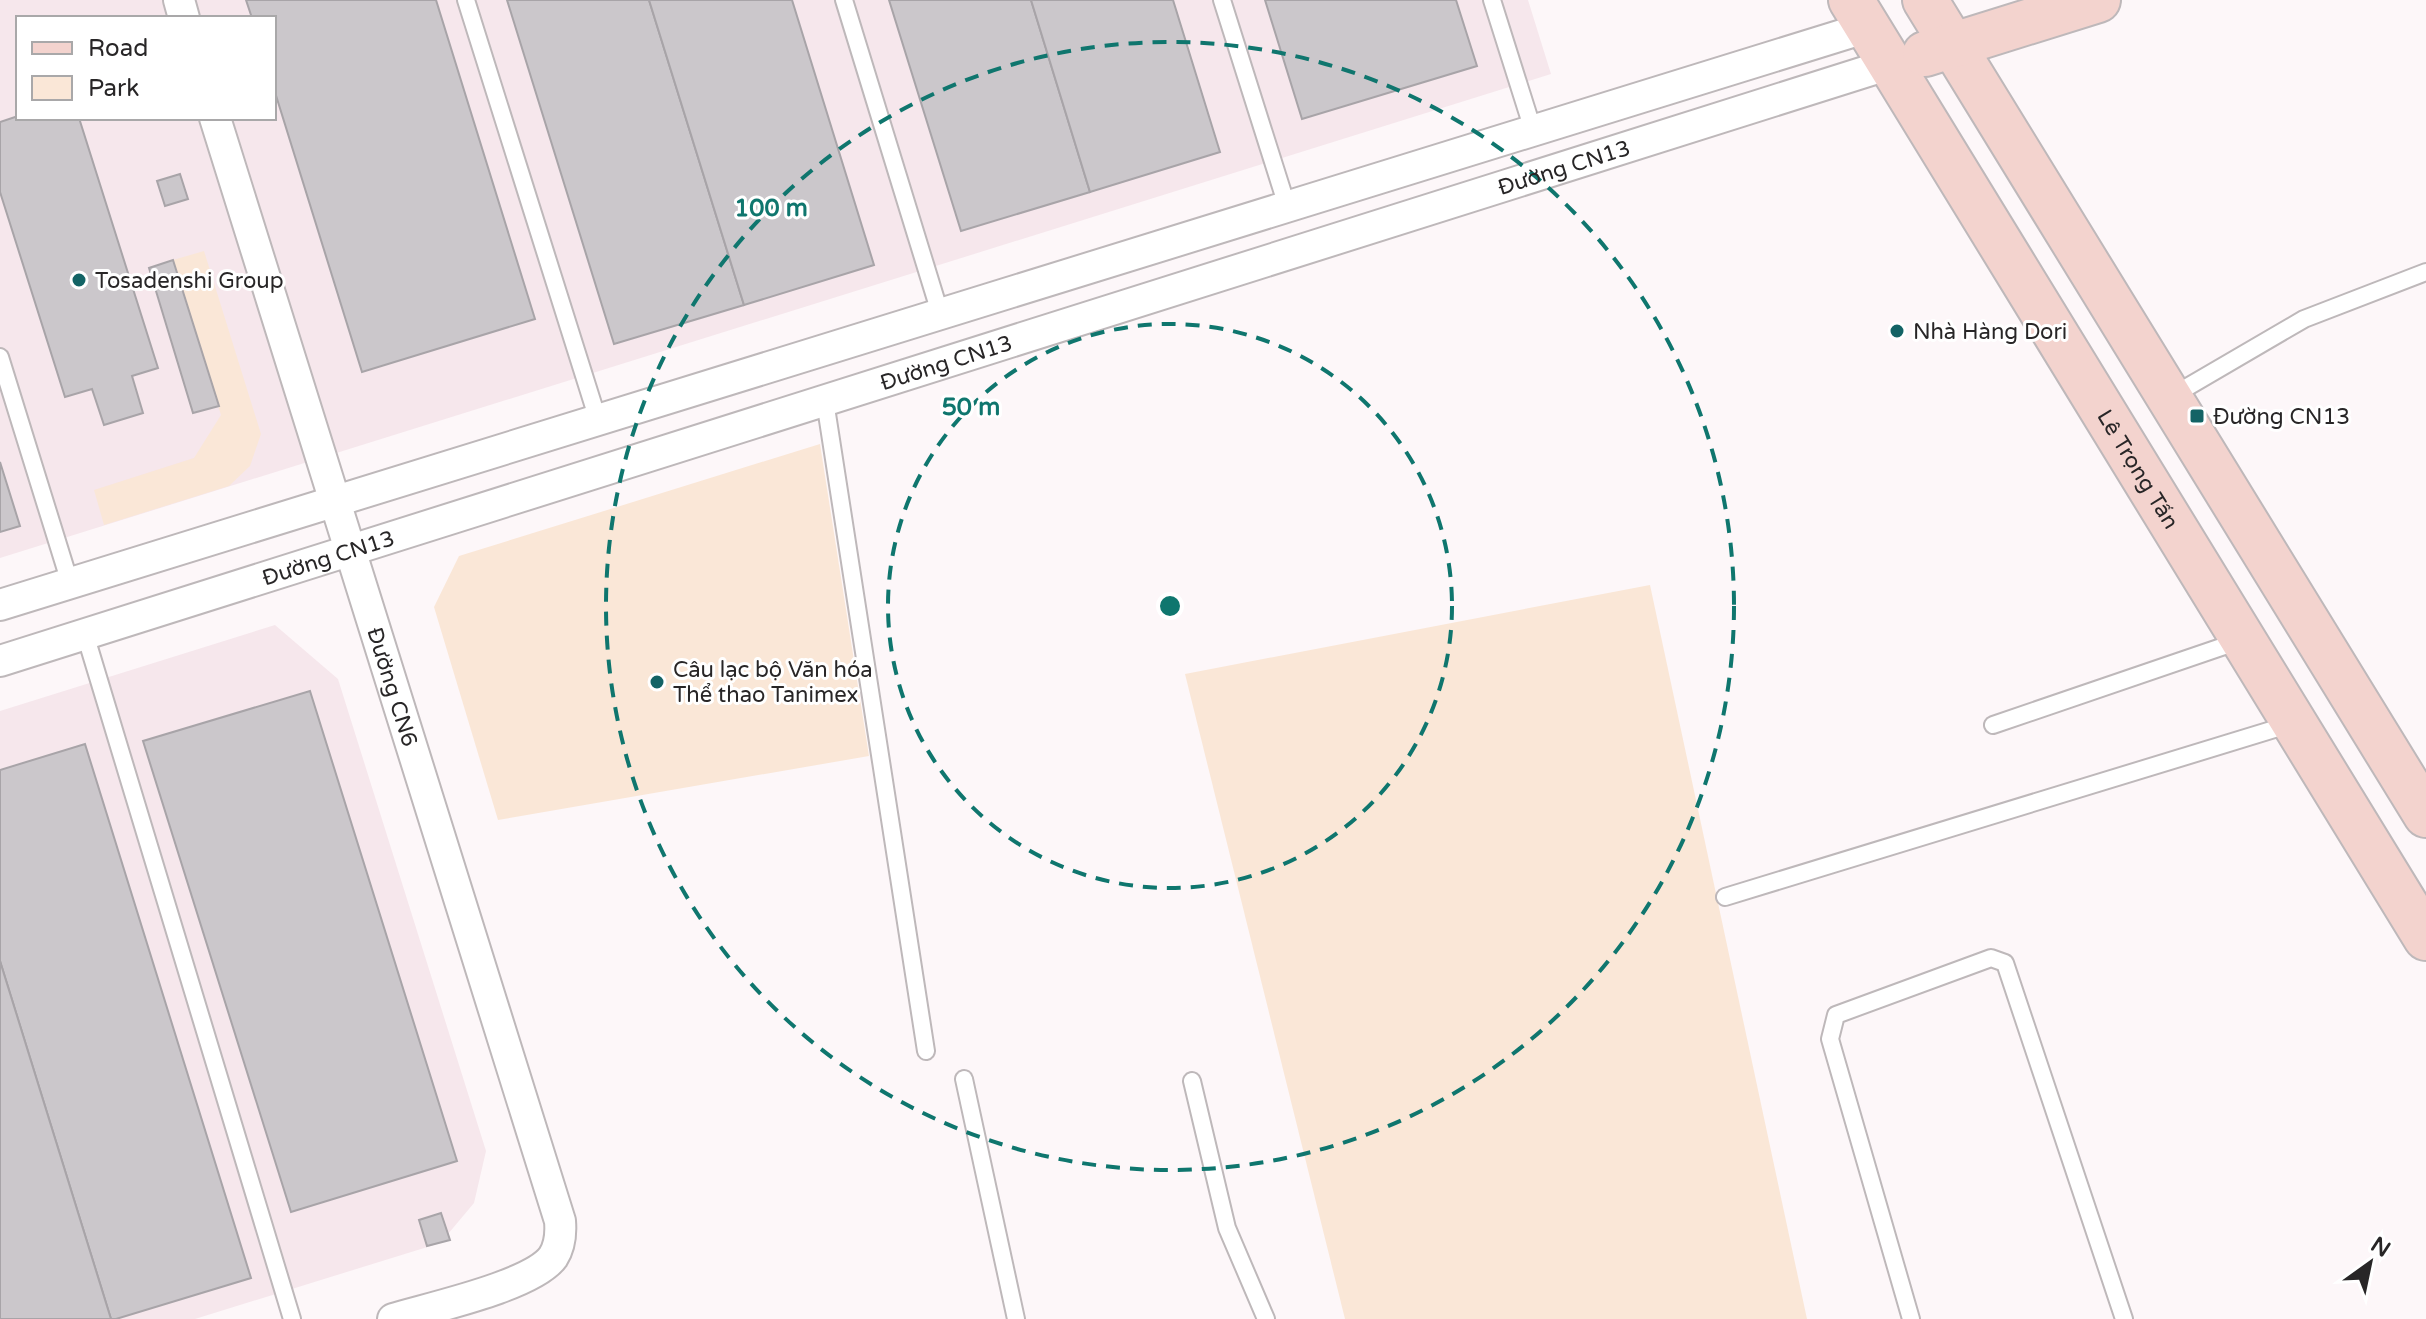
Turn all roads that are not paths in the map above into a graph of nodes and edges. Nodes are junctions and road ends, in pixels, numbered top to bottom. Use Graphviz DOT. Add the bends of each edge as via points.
graph roads {
  1 [pos="466,0"];
  2 [pos="844,0"];
  3 [pos="1222,0"];
  4 [pos="1492,0"];
  5 [pos="2098,0"];
  6 [pos="1935,2"];
  7 [pos="1860,14"];
  8 [pos="1952,45"];
  9 [pos="1890,64"];
  10 [pos="216,120"];
  11 [pos="1533,130"];
  12 [pos="1287,206"];
  13 [pos="1246,219"];
  14 [pos="1260,264"];
  15 [pos="2426,272"];
  16 [pos="940,313"];
  17 [pos="0,357"];
  18 [pos="2170,397"];
  19 [pos="825,401"];
  20 [pos="598,420"];
  21 [pos="334,501"];
  22 [pos="349,551"];
  23 [pos="70,583"];
  24 [pos="0,605"];
  25 [pos="85,634"];
  26 [pos="2244,639"];
  27 [pos="0,661"];
  28 [pos="2293,723"];
  29 [pos="1993,725"];
  30 [pos="2426,815"];
  31 [pos="1725,897"];
  32 [pos="2426,938"];
  33 [pos="926,1051"];
  34 [pos="964,1079"];
  35 [pos="1192,1081"];
  36 [pos="292,1319"];
  37 [pos="393,1319"];
  38 [pos="1016,1319"];
  39 [pos="1266,1319"];
  40 [pos="1911,1319"];
  41 [pos="2124,1319"];
  1 -- 20 [label="lane"];
  2 -- 16 [label="lane"];
  3 -- 12 [label="lane"];
  4 -- 11 [label="lane"];
  5 -- 8 [label="main road"];
  6 -- 7 [label="main road"];
  6 -- 8 [label="main road"];
  7 -- 9 [label="main road, Lê Trọng Tấn"];
  7 -- 11 [label="street, Đường CN13"];
  8 -- 9 [label="main road"];
  8 -- 18 [label="main road"];
  9 -- 14 [label="street, Đường CN13"];
  9 -- 26 [label="main road, Lê Trọng Tấn"];
  10 -- 21 [label="street, Đường CN6"];
  11 -- 12 [label="street, Đường CN13"];
  12 -- 13 [label="street, Đường CN13"];
  13 -- 14 [label="street"];
  13 -- 16 [label="street, Đường CN13"];
  14 -- 19 [label="street, Đường CN13"];
  15 -- 18 [label="lane" via="2304,319"];
  16 -- 20 [label="street, Đường CN13"];
  17 -- 23 [label="lane"];
  18 -- 30 [label="main road"];
  19 -- 22 [label="street, Đường CN13"];
  19 -- 33 [label="lane"];
  20 -- 21 [label="street, Đường CN13"];
  21 -- 22 [label="street, Đường CN6"];
  21 -- 23 [label="street, Đường CN13"];
  22 -- 25 [label="street, Đường CN13"];
  22 -- 37 [label="street, Đường CN6" via="560,1221 552,1257 521,1280"];
  23 -- 24 [label="street, Đường CN13"];
  25 -- 27 [label="street, Đường CN13"];
  25 -- 36 [label="lane"];
  26 -- 28 [label="main road, Lê Trọng Tấn"];
  26 -- 29 [label="lane"];
  28 -- 31 [label="lane"];
  28 -- 32 [label="main road, Lê Trọng Tấn"];
  34 -- 38 [label="lane"];
  35 -- 39 [label="lane" via="1227,1228"];
  40 -- 41 [label="lane" via="1830,1039 1836,1015 1991,958 2005,963"];
}
